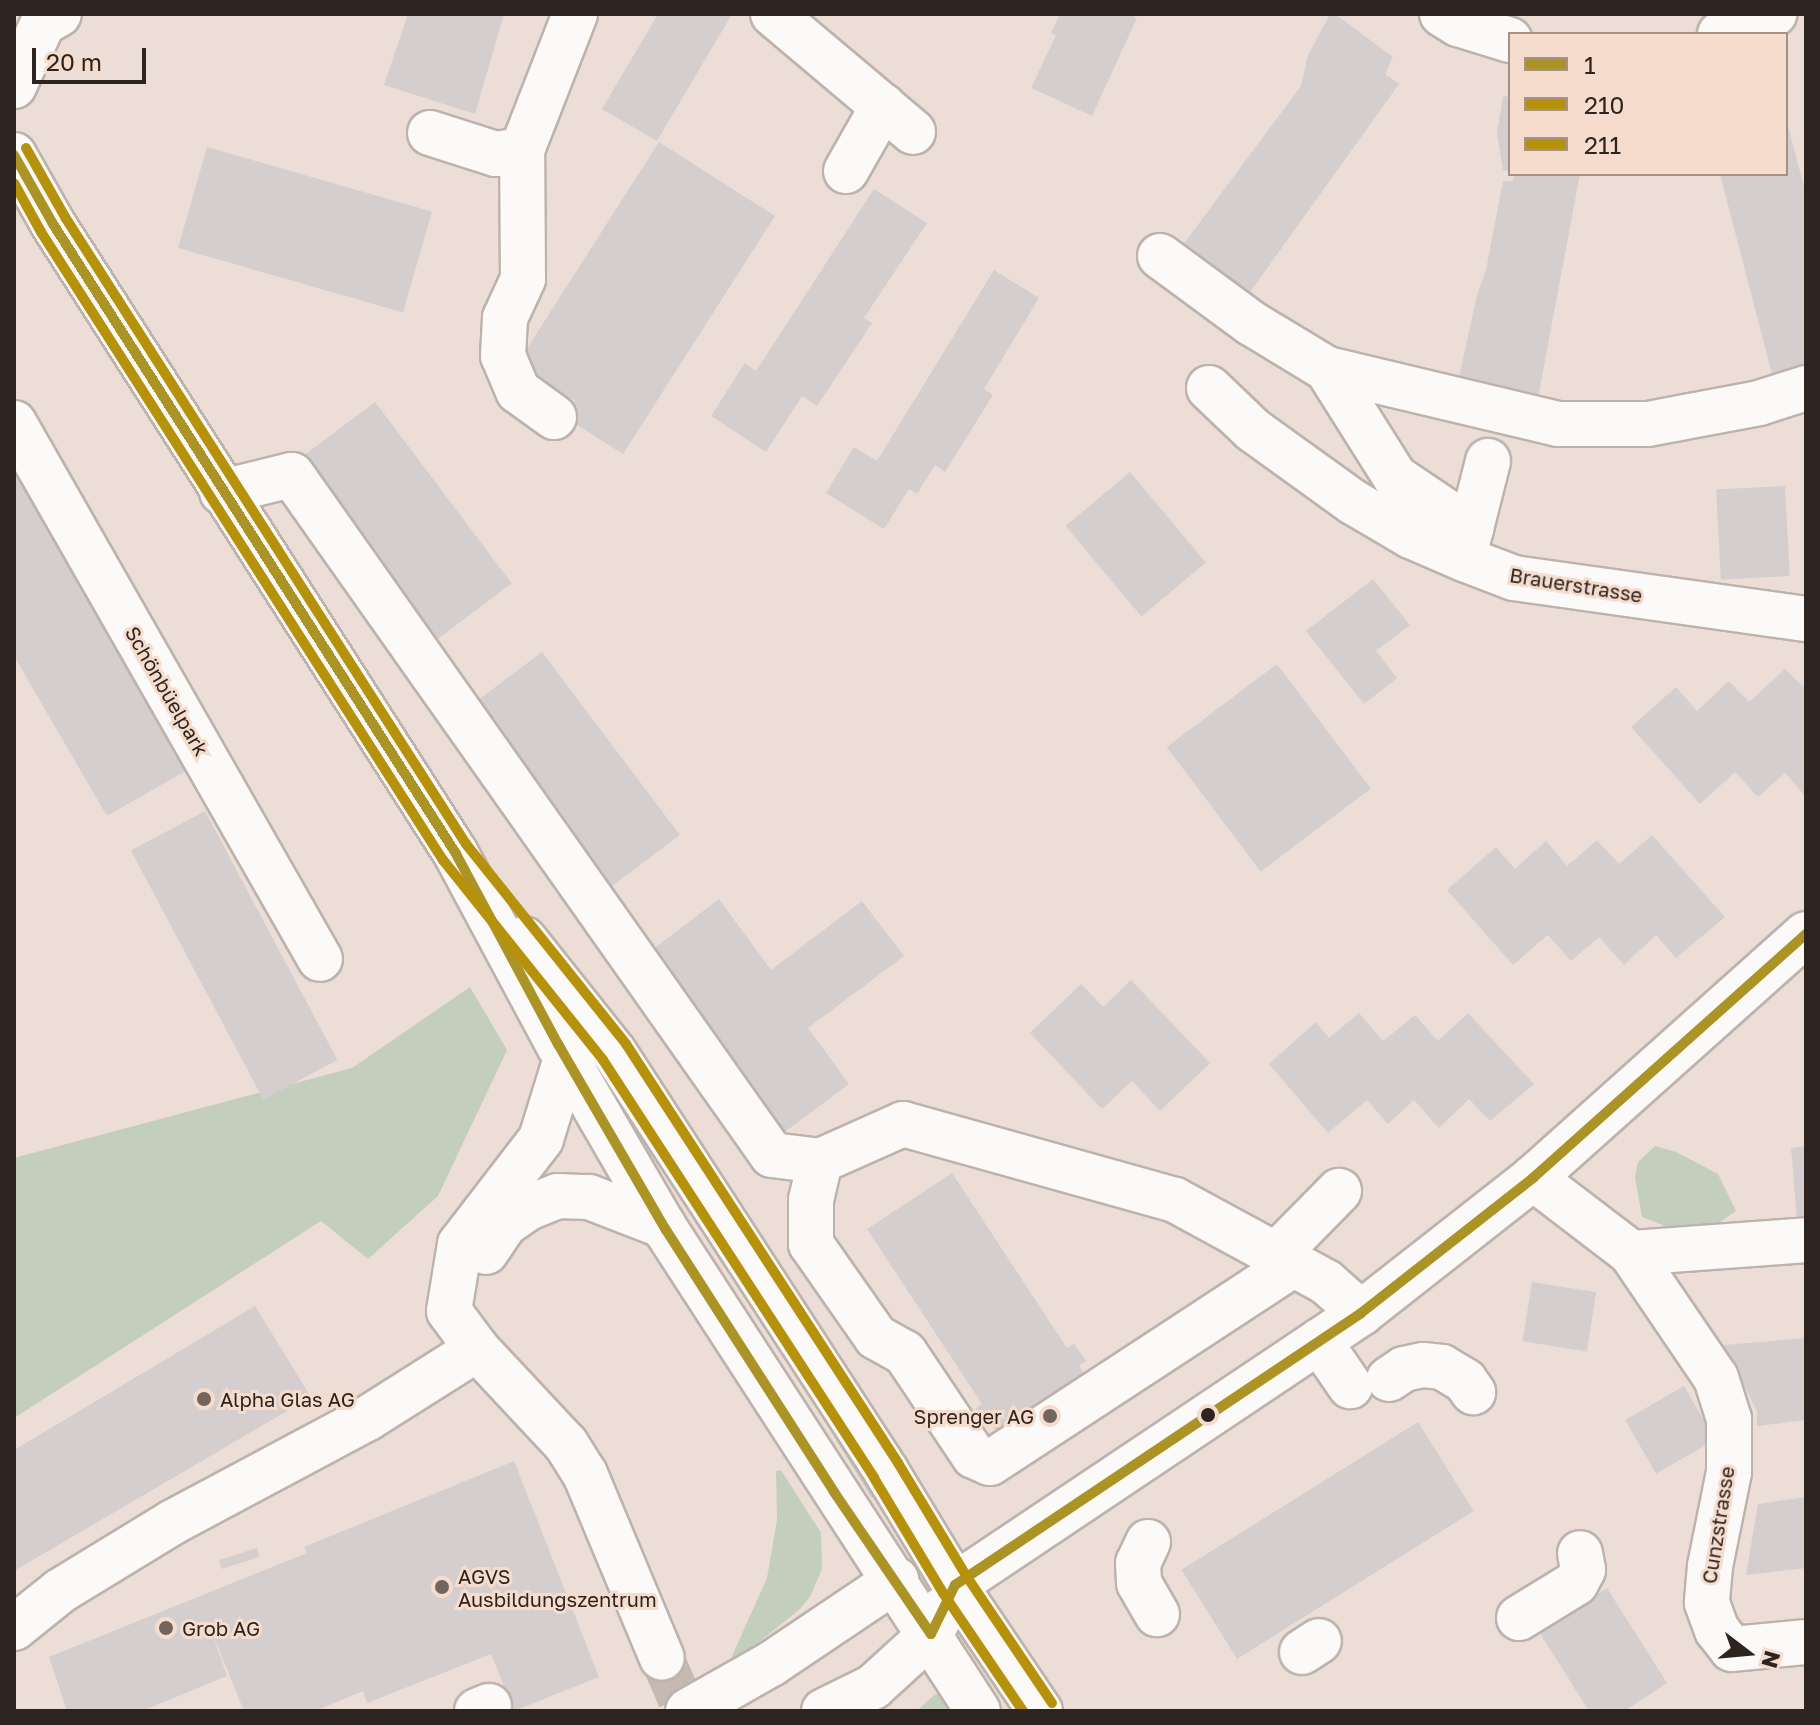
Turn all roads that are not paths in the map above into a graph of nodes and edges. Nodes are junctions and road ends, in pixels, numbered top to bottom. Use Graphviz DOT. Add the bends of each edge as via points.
graph roads {
  1 [pos="575,14"];
  2 [pos="773,14"];
  3 [pos="1442,14"];
  4 [pos="1774,14"];
  5 [pos="47,17"];
  6 [pos="1725,32"];
  7 [pos="1508,39"];
  8 [pos="14,86"];
  9 [pos="430,133"];
  10 [pos="522,150"];
  11 [pos="14,155"];
  12 [pos="846,171"];
  13 [pos="1160,256"];
  14 [pos="1327,369"];
  15 [pos="1209,388"];
  16 [pos="1806,388"];
  17 [pos="554,417"];
  18 [pos="14,423"];
  19 [pos="1488,461"];
  20 [pos="222,492"];
  21 [pos="1468,543"];
  22 [pos="1806,619"];
  23 [pos="455,852"];
  24 [pos="1806,934"];
  25 [pos="320,959"];
  26 [pos="566,1058"];
  27 [pos="820,1161"];
  28 [pos="1533,1178"];
  29 [pos="1339,1191"];
  30 [pos="664,1226"];
  31 [pos="1806,1240"];
  32 [pos="1631,1253"];
  33 [pos="1284,1260"];
  34 [pos="1361,1313"];
  35 [pos="1319,1341"];
  36 [pos="477,1349"];
  37 [pos="1473,1392"];
  38 [pos="1148,1542"];
  39 [pos="1580,1553"];
  40 [pos="896,1580"];
  41 [pos="955,1585"];
  42 [pos="1157,1614"];
  43 [pos="1519,1618"];
  44 [pos="14,1628"];
  45 [pos="931,1634"];
  46 [pos="1806,1642"];
  47 [pos="662,1658"];
  48 [pos="688,1711"];
  49 [pos="824,1711"];
  50 [pos="978,1711"];
  51 [pos="1040,1711"];
  1 -- 10 [label="street"];
  2 -- 12 [label="street" via="898,119"];
  3 -- 7 [label="street"];
  4 -- 6 [label="street"];
  5 -- 8 [label="street"];
  9 -- 10 [label="street" via="496,154"];
  10 -- 17 [label="street" via="523,279 505,318 503,356 518,391"];
  11 -- 20 [label="street"];
  13 -- 14 [label="street" via="1251,323"];
  14 -- 16 [label="street" via="1558,424 1648,424 1759,403"];
  14 -- 21 [label="street" via="1395,477"];
  15 -- 21 [label="street, Brauerstrasse" via="1253,430 1353,502 1411,536"];
  18 -- 25 [label="street, Schönbüelpark"];
  19 -- 21 [label="street"];
  20 -- 23 [label="street"];
  20 -- 27 [label="street" via="292,475 772,1155"];
  21 -- 22 [label="street, Brauerstrasse" via="1514,578"];
  23 -- 26 [label="street"];
  23 -- 41 [label="street" via="614,1052"];
  24 -- 28 [label="street"];
  26 -- 30 [label="street"];
  26 -- 36 [label="street" via="541,1139 460,1244 449,1311"];
  27 -- 33 [label="street" via="903,1124 1175,1200"];
  27 -- 33 [label="street" via="811,1200 811,1244 876,1337 905,1353 974,1456 990,1463"];
  28 -- 32 [label="street"];
  28 -- 34 [label="street"];
  29 -- 33 [label="street"];
  30 -- 36 [label="street" via="589,1197 557,1196 528,1208 505,1224 485,1254 478,1284"];
  30 -- 40 [label="street"];
  31 -- 32 [label="street"];
  32 -- 46 [label="street, Cunzstrasse" via="1716,1378 1729,1419 1729,1472 1707,1603 1717,1630 1732,1649"];
  33 -- 34 [label="street" via="1326,1282"];
  34 -- 35 [label="street"];
  35 -- 37 [label="street" via="1370,1383 1413,1367 1442,1367"];
  35 -- 41 [label="street"];
  36 -- 44 [label="street" via="368,1418 173,1522 60,1591"];
  36 -- 47 [label="street" via="566,1444 585,1474"];
  38 -- 42 [label="street" via="1138,1563 1139,1583"];
  39 -- 43 [label="street" via="1583,1570 1576,1583"];
  40 -- 41 [label="street"];
  40 -- 45 [label="street"];
  40 -- 48 [label="street" via="771,1664"];
  41 -- 45 [label="street"];
  41 -- 51 [label="street"];
  45 -- 49 [label="street" via="873,1687"];
  45 -- 50 [label="street"];
}
